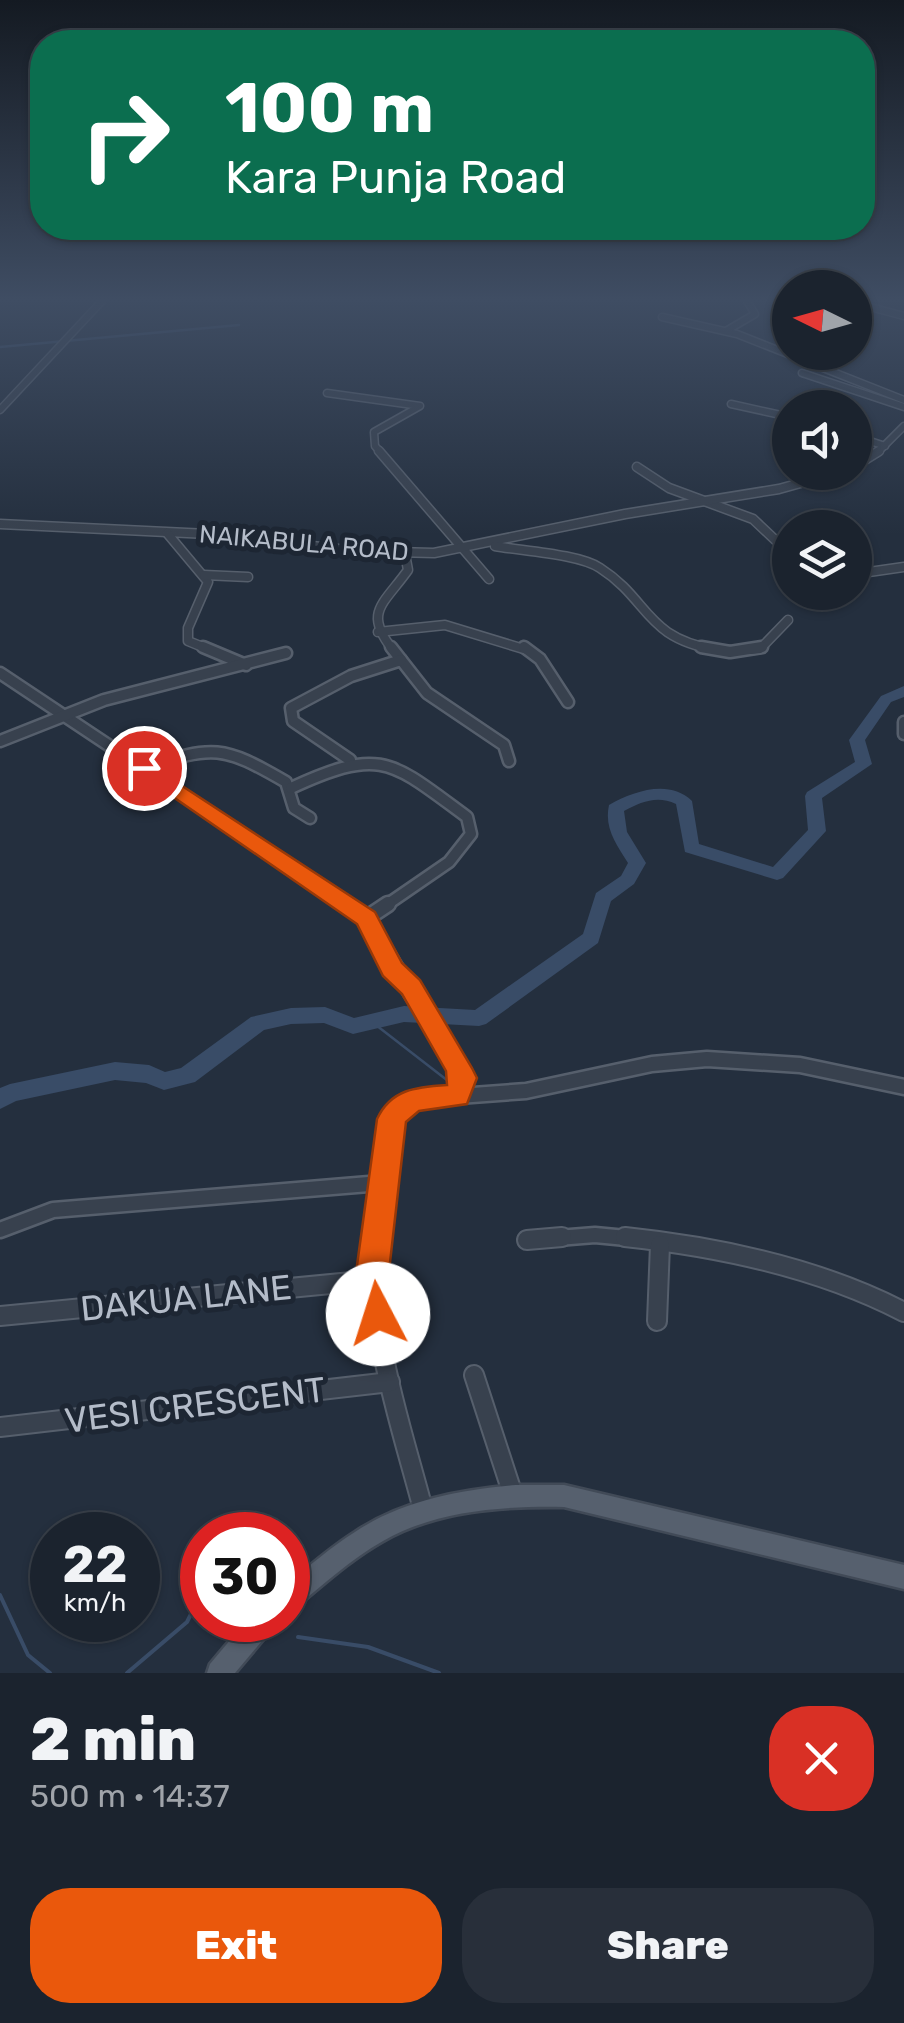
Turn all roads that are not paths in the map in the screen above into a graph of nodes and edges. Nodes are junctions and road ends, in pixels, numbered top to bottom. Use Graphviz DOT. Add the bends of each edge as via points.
graph roads {
  1 [pos="30,379"];
  2 [pos="823,379"];
  3 [pos="845,379"];
  4 [pos="327,393"];
  5 [pos="904,403"];
  6 [pos="731,404"];
  7 [pos="0,410"];
  8 [pos="772,413"];
  9 [pos="904,426"];
  10 [pos="872,442"];
  11 [pos="885,446"];
  12 [pos="872,455"];
  13 [pos="637,466"];
  14 [pos="772,490"];
  15 [pos="702,500"];
  16 [pos="0,524"];
  17 [pos="166,532"];
  18 [pos="772,537"];
  19 [pos="480,544"];
  20 [pos="463,548"];
  21 [pos="405,554"];
  22 [pos="904,567"];
  23 [pos="872,572"];
  24 [pos="204,575"];
  25 [pos="248,578"];
  26 [pos="489,579"];
  27 [pos="788,620"];
  28 [pos="378,632"];
  29 [pos="286,652"];
  30 [pos="401,660"];
  31 [pos="246,665"];
  32 [pos="0,673"];
  33 [pos="568,702"];
  34 [pos="61,717"];
  35 [pos="0,742"];
  36 [pos="350,760"];
  37 [pos="509,761"];
  38 [pos="144,768"];
  39 [pos="291,788"];
  40 [pos="310,818"];
  41 [pos="367,918"];
  42 [pos="904,1088"];
  43 [pos="457,1096"];
  44 [pos="381,1183"];
  45 [pos="0,1230"];
  46 [pos="527,1240"];
  47 [pos="660,1244"];
  48 [pos="372,1280"];
  49 [pos="904,1312"];
  50 [pos="0,1316"];
  51 [pos="657,1321"];
  52 [pos="474,1375"];
  53 [pos="390,1382"];
  54 [pos="0,1427"];
  55 [pos="514,1494"];
  56 [pos="424,1513"];
  57 [pos="904,1577"];
  58 [pos="310,1583"];
  59 [pos="245,1642"];
  60 [pos="219,1673"];
  1 -- 7 [label="street"];
  2 -- 5 [label="street"];
  3 -- 5 [label="street"];
  4 -- 20 [label="street" via="420,406 374,432 375,446"];
  6 -- 8 [label="street"];
  9 -- 11 [label="street"];
  10 -- 11 [label="street"];
  11 -- 12 [label="street"];
  13 -- 15 [label="street" via="668,488"];
  14 -- 15 [label="street, NAIKABULA ROAD"];
  15 -- 18 [label="street" via="753,519"];
  15 -- 19 [label="street, NAIKABULA ROAD"];
  16 -- 17 [label="street, NAIKABULA ROAD"];
  17 -- 21 [label="street, NAIKABULA ROAD"];
  17 -- 24 [label="street"];
  19 -- 20 [label="street, NAIKABULA ROAD"];
  19 -- 27 [label="street" via="596,565 654,624 692,646 760,649"];
  20 -- 21 [label="street, NAIKABULA ROAD"];
  20 -- 26 [label="street"];
  21 -- 28 [label="street" via="408,570 376,615"];
  22 -- 23 [label="street"];
  24 -- 25 [label="street"];
  24 -- 31 [label="street" via="208,588 188,641"];
  28 -- 30 [label="street"];
  28 -- 33 [label="street" via="445,625 523,648 540,659"];
  29 -- 31 [label="street"];
  30 -- 36 [label="street" via="351,676 291,708 293,721"];
  30 -- 37 [label="street" via="428,693 504,746"];
  31 -- 34 [label="street"];
  32 -- 34 [label="street"];
  34 -- 35 [label="street"];
  34 -- 38 [label="street"];
  36 -- 39 [label="street"];
  36 -- 41 [label="street" via="397,766 471,826 469,842 450,862"];
  38 -- 39 [label="street" via="221,747"];
  38 -- 41 [label="street"];
  39 -- 40 [label="street" via="294,808"];
  41 -- 43 [label="street" via="463,1078"];
  42 -- 43 [label="street" via="800,1065 708,1058 526,1091"];
  43 -- 44 [label="street" via="401,1105 392,1119"];
  44 -- 45 [label="street" via="54,1210"];
  44 -- 48 [label="street"];
  46 -- 47 [label="street" via="603,1235"];
  47 -- 49 [label="street" via="760,1260"];
  47 -- 51 [label="street"];
  48 -- 50 [label="street, DAKUA LANE"];
  48 -- 53 [label="street"];
  52 -- 55 [label="street"];
  53 -- 54 [label="street, VESI CRESCENT"];
  53 -- 56 [label="street"];
  55 -- 56 [label="main road"];
  55 -- 57 [label="main road" via="564,1496"];
  56 -- 58 [label="main road" via="376,1532"];
  59 -- 60 [label="main road"];
}
